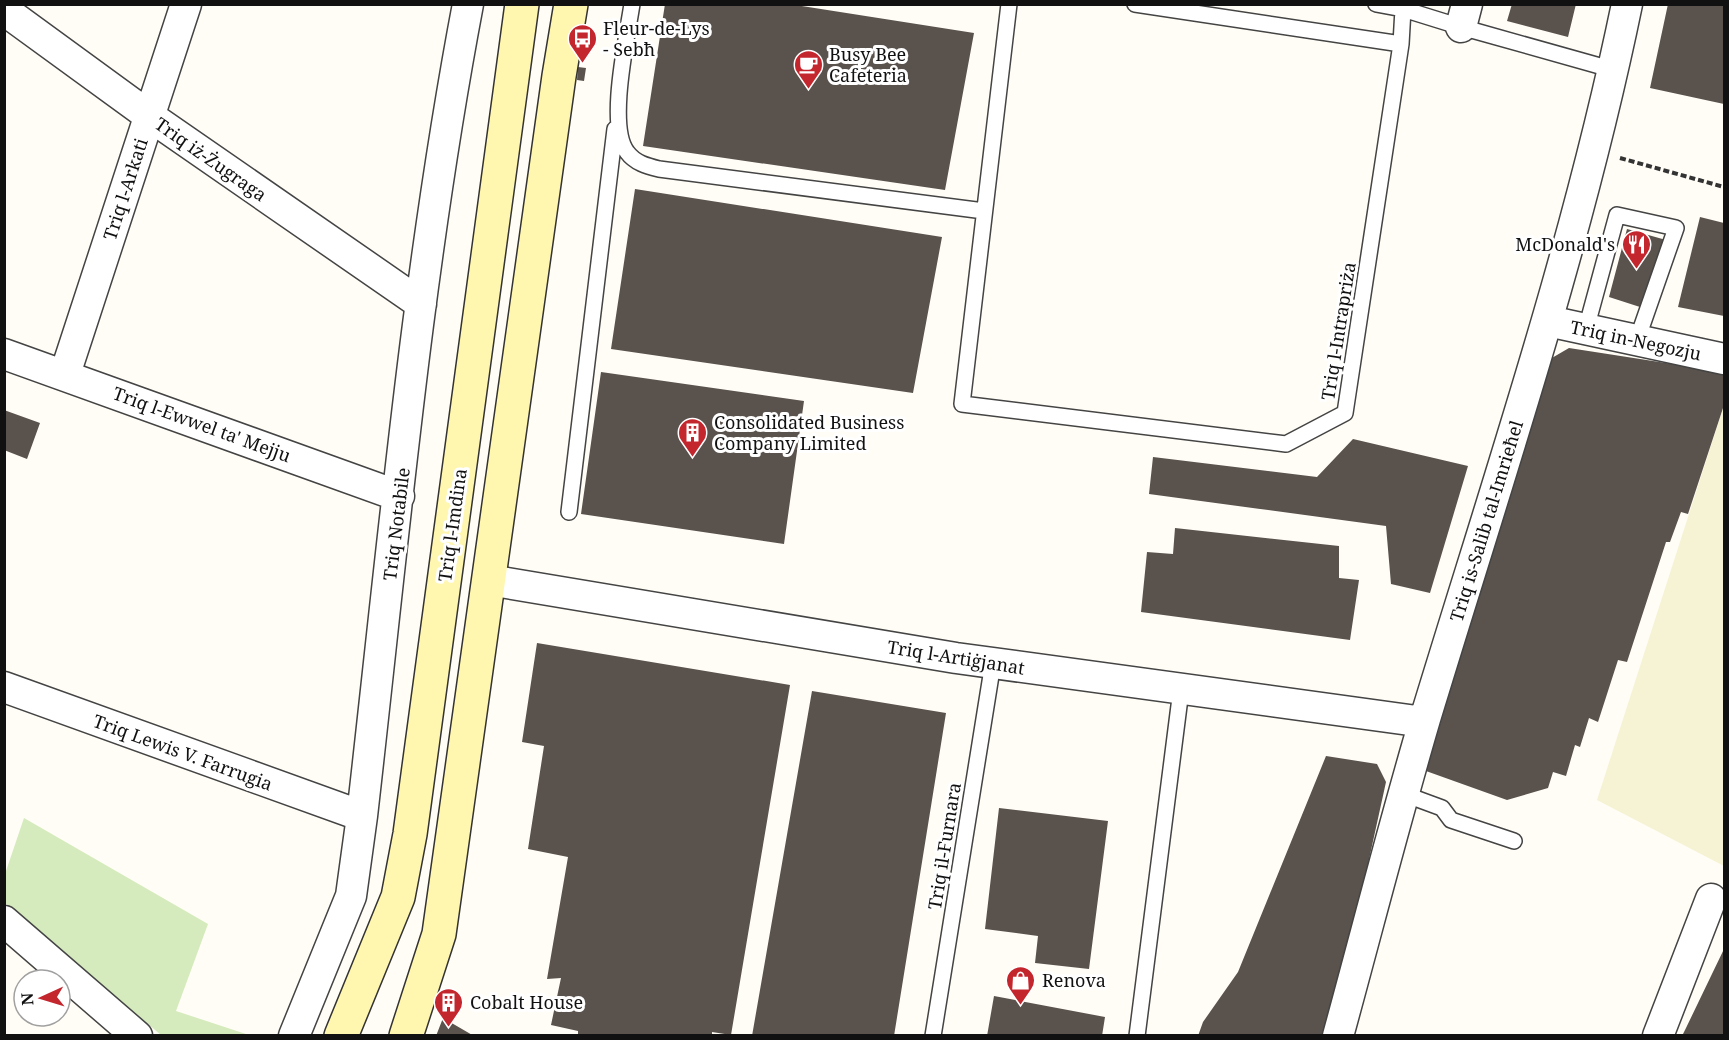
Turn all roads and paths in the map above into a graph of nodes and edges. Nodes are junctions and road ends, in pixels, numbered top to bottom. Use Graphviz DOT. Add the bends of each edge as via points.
graph roads {
  1 [pos="186,4"];
  2 [pos="468,4"];
  3 [pos="522,4"];
  4 [pos="571,4"];
  5 [pos="632,4"];
  6 [pos="1009,4"];
  7 [pos="1135,4"];
  8 [pos="1376,4"];
  9 [pos="1627,4"];
  10 [pos="1403,9"];
  11 [pos="4,10"];
  12 [pos="1464,16"];
  13 [pos="1401,44"];
  14 [pos="1614,70"];
  15 [pos="617,114"];
  16 [pos="148,115"];
  17 [pos="1593,150"];
  18 [pos="1725,187"];
  19 [pos="984,212"];
  20 [pos="421,304"];
  21 [pos="1548,321"];
  22 [pos="1586,329"];
  23 [pos="1637,340"];
  24 [pos="4,354"];
  25 [pos="1725,359"];
  26 [pos="65,374"];
  27 [pos="399,496"];
  28 [pos="569,512"];
  29 [pos="489,580"];
  30 [pos="993,663"];
  31 [pos="4,687"];
  32 [pos="1181,690"];
  33 [pos="1424,722"];
  34 [pos="1404,794"];
  35 [pos="362,816"];
  36 [pos="1514,841"];
  37 [pos="1711,899"];
  38 [pos="4,921"];
  39 [pos="137,1035"];
  40 [pos="294,1035"];
  41 [pos="341,1035"];
  42 [pos="406,1035"];
  43 [pos="933,1035"];
  44 [pos="1137,1035"];
  45 [pos="1338,1035"];
  46 [pos="1658,1035"];
  1 -- 16 [label="street, Triq l-Arkati"];
  2 -- 20 [label="street, Triq Notabile"];
  3 -- 41 [label="main road, Triq l-Imdina" via="410,834 398,897"];
  4 -- 29 [label="main road"];
  5 -- 15 [label="lane"];
  6 -- 19 [label="lane"];
  7 -- 13 [label="lane"];
  8 -- 10 [label="lane"];
  9 -- 14 [label="street, Triq is-Salib tal-Imrieħel"];
  10 -- 12 [label="lane"];
  10 -- 13 [label="lane, Triq l-Intrapriża"];
  11 -- 16 [label="street, Triq iż-Żugraga"];
  12 -- 14 [label="lane"];
  13 -- 19 [label="lane, Triq l-Intrapriża" via="1345,413 1286,444 962,405"];
  14 -- 17 [label="street, Triq is-Salib tal-Imrieħel"];
  15 -- 19 [label="lane" via="625,150 645,166"];
  15 -- 28 [label="lane"];
  16 -- 20 [label="street, Triq iż-Żugraga"];
  16 -- 26 [label="street, Triq l-Arkati"];
  17 -- 18 [label="path"];
  17 -- 21 [label="street, Triq is-Salib tal-Imrieħel"];
  20 -- 27 [label="street, Triq Notabile"];
  21 -- 22 [label="street, Triq in-Negozju"];
  21 -- 33 [label="street, Triq is-Salib tal-Imrieħel"];
  22 -- 23 [label="street, Triq in-Negozju"];
  22 -- 23 [label="lane" via="1617,215 1676,228"];
  23 -- 25 [label="street, Triq in-Negozju"];
  24 -- 26 [label="street, Triq l-Ewwel ta' Mejju"];
  26 -- 27 [label="street, Triq l-Ewwel ta' Mejju"];
  27 -- 35 [label="street, Triq Notabile"];
  29 -- 30 [label="street, Triq l-Artiġjanat"];
  29 -- 42 [label="main road" via="439,934"];
  30 -- 32 [label="street, Triq l-Artiġjanat"];
  30 -- 43 [label="lane, Triq il-Furnara"];
  31 -- 35 [label="street, Triq Lewis V. Farrugia"];
  32 -- 33 [label="street, Triq l-Artiġjanat"];
  32 -- 44 [label="lane"];
  33 -- 34 [label="street, Triq is-Salib tal-Imrieħel"];
  34 -- 36 [label="lane" via="1442,808 1451,820"];
  34 -- 45 [label="street, Triq is-Salib tal-Imrieħel"];
  35 -- 40 [label="street, Triq Notabile" via="351,896"];
  37 -- 46 [label="street"];
  38 -- 39 [label="street"];
}
